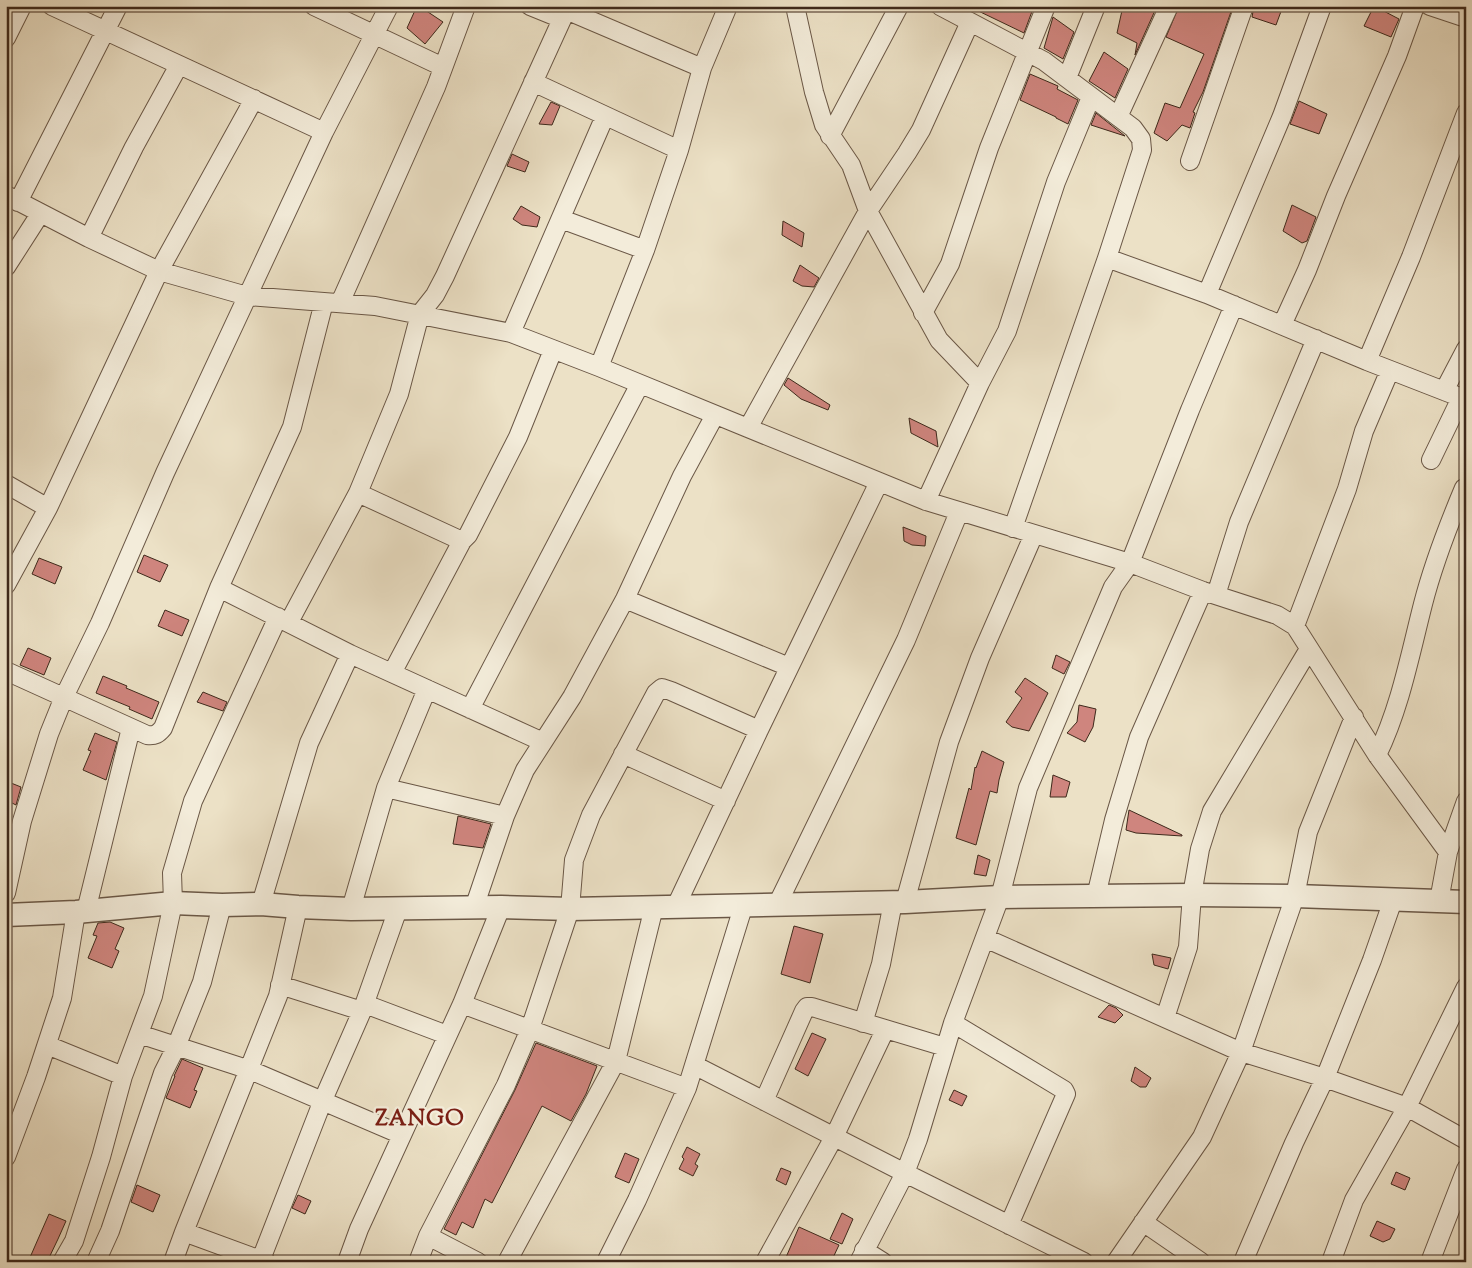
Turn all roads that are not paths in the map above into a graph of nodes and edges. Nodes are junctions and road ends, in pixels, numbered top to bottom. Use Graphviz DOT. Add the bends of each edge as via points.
graph roads {
  1 [pos="22,6"];
  2 [pos="52,6"];
  3 [pos="118,6"];
  4 [pos="314,6"];
  5 [pos="389,6"];
  6 [pos="466,6"];
  7 [pos="530,6"];
  8 [pos="728,6"];
  9 [pos="795,6"];
  10 [pos="899,6"];
  11 [pos="941,6"];
  12 [pos="1046,6"];
  13 [pos="1096,6"];
  14 [pos="1170,6"];
  15 [pos="1244,6"];
  16 [pos="1322,6"];
  17 [pos="1415,6"];
  18 [pos="1430,6"];
  19 [pos="565,12"];
  20 [pos="1466,18"];
  21 [pos="970,22"];
  22 [pos="106,31"];
  23 [pos="375,36"];
  24 [pos="6,38"];
  25 [pos="1028,52"];
  26 [pos="179,65"];
  27 [pos="443,67"];
  28 [pos="702,68"];
  29 [pos="1067,78"];
  30 [pos="533,82"];
  31 [pos="1091,97"];
  32 [pos="254,99"];
  33 [pos="1466,113"];
  34 [pos="605,116"];
  35 [pos="1118,117"];
  36 [pos="324,132"];
  37 [pos="830,136"];
  38 [pos="679,150"];
  39 [pos="1190,162"];
  40 [pos="12,199"];
  41 [pos="868,211"];
  42 [pos="40,214"];
  43 [pos="561,219"];
  44 [pos="89,238"];
  45 [pos="645,250"];
  46 [pos="1107,258"];
  47 [pos="6,267"];
  48 [pos="159,272"];
  49 [pos="1207,294"];
  50 [pos="247,296"];
  51 [pos="332,302"];
  52 [pos="1234,305"];
  53 [pos="924,313"];
  54 [pos="420,314"];
  55 [pos="1282,325"];
  56 [pos="511,333"];
  57 [pos="1316,339"];
  58 [pos="1466,349"];
  59 [pos="553,350"];
  60 [pos="1368,361"];
  61 [pos="599,367"];
  62 [pos="1390,370"];
  63 [pos="980,383"];
  64 [pos="640,384"];
  65 [pos="1444,392"];
  66 [pos="715,415"];
  67 [pos="748,428"];
  68 [pos="1431,460"];
  69 [pos="879,482"];
  70 [pos="6,484"];
  71 [pos="1464,488"];
  72 [pos="358,493"];
  73 [pos="926,501"];
  74 [pos="48,508"];
  75 [pos="959,512"];
  76 [pos="1013,528"];
  77 [pos="1034,534"];
  78 [pos="462,541"];
  79 [pos="1130,563"];
  80 [pos="6,585"];
  81 [pos="220,588"];
  82 [pos="1209,593"];
  83 [pos="625,599"];
  84 [pos="283,619"];
  85 [pos="1295,626"];
  86 [pos="1309,650"];
  87 [pos="350,654"];
  88 [pos="789,667"];
  89 [pos="6,671"];
  90 [pos="392,673"];
  91 [pos="427,689"];
  92 [pos="64,697"];
  93 [pos="470,709"];
  94 [pos="1354,716"];
  95 [pos="131,728"];
  96 [pos="758,730"];
  97 [pos="543,742"];
  98 [pos="623,754"];
  99 [pos="1377,755"];
  100 [pos="386,788"];
  101 [pos="726,801"];
  102 [pos="1466,801"];
  103 [pos="505,816"];
  104 [pos="1448,852"];
  105 [pos="6,893"];
  106 [pos="1192,895"];
  107 [pos="1096,896"];
  108 [pos="1294,896"];
  109 [pos="1000,897"];
  110 [pos="1393,900"];
  111 [pos="1439,901"];
  112 [pos="899,902"];
  113 [pos="1466,902"];
  114 [pos="173,903"];
  115 [pos="778,903"];
  116 [pos="261,904"];
  117 [pos="744,904"];
  118 [pos="222,905"];
  119 [pos="676,906"];
  120 [pos="501,907"];
  121 [pos="654,907"];
  122 [pos="298,908"];
  123 [pos="398,908"];
  124 [pos="474,908"];
  125 [pos="352,909"];
  126 [pos="570,909"];
  127 [pos="81,911"];
  128 [pos="6,915"];
  129 [pos="985,938"];
  130 [pos="280,985"];
  131 [pos="1466,987"];
  132 [pos="462,1004"];
  133 [pos="363,1008"];
  134 [pos="1165,1018"];
  135 [pos="863,1023"];
  136 [pos="953,1024"];
  137 [pos="530,1029"];
  138 [pos="885,1030"];
  139 [pos="139,1034"];
  140 [pos="447,1035"];
  141 [pos="47,1045"];
  142 [pos="176,1047"];
  143 [pos="945,1047"];
  144 [pos="1241,1052"];
  145 [pos="616,1062"];
  146 [pos="696,1066"];
  147 [pos="250,1070"];
  148 [pos="123,1076"];
  149 [pos="1325,1078"];
  150 [pos="687,1088"];
  151 [pos="323,1100"];
  152 [pos="764,1101"];
  153 [pos="1407,1107"];
  154 [pos="402,1134"];
  155 [pos="834,1137"];
  156 [pos="1466,1140"];
  157 [pos="6,1157"];
  158 [pos="1465,1172"];
  159 [pos="905,1173"];
  160 [pos="1143,1222"];
  161 [pos="1009,1225"];
  162 [pos="184,1232"];
  163 [pos="428,1236"];
  164 [pos="861,1256"];
  165 [pos="262,1261"];
  166 [pos="62,1262"];
  167 [pos="96,1262"];
  168 [pos="173,1262"];
  169 [pos="347,1262"];
  170 [pos="418,1262"];
  171 [pos="478,1262"];
  172 [pos="507,1262"];
  173 [pos="606,1262"];
  174 [pos="765,1262"];
  175 [pos="883,1262"];
  176 [pos="1084,1262"];
  177 [pos="1116,1262"];
  178 [pos="1200,1262"];
  179 [pos="1244,1262"];
  180 [pos="1331,1262"];
  181 [pos="1430,1262"];
  1 -- 24 [label="street"];
  2 -- 22 [label="street"];
  3 -- 22 [label="street"];
  4 -- 23 [label="street"];
  5 -- 23 [label="street"];
  6 -- 27 [label="street"];
  7 -- 19 [label="street"];
  8 -- 28 [label="street"];
  9 -- 37 [label="street" via="814,92"];
  10 -- 37 [label="street"];
  11 -- 21 [label="street"];
  12 -- 25 [label="street"];
  13 -- 29 [label="street"];
  14 -- 35 [label="street"];
  15 -- 39 [label="street"];
  16 -- 49 [label="street" via="1282,116"];
  17 -- 55 [label="street" via="1397,56"];
  18 -- 20 [label="street"];
  19 -- 28 [label="street"];
  19 -- 30 [label="street"];
  21 -- 25 [label="street"];
  21 -- 41 [label="street" via="921,130"];
  22 -- 26 [label="street"];
  22 -- 40 [label="street"];
  23 -- 27 [label="street"];
  23 -- 36 [label="street"];
  25 -- 29 [label="street"];
  25 -- 53 [label="street" via="988,148 950,264"];
  26 -- 32 [label="street"];
  26 -- 44 [label="street"];
  27 -- 51 [label="street" via="382,211"];
  28 -- 38 [label="street"];
  29 -- 31 [label="street"];
  30 -- 34 [label="street"];
  30 -- 54 [label="street" via="436,296"];
  31 -- 35 [label="street"];
  31 -- 63 [label="street" via="1056,182 1007,331"];
  32 -- 36 [label="street"];
  32 -- 48 [label="street"];
  33 -- 60 [label="street"];
  34 -- 38 [label="street"];
  34 -- 43 [label="street"];
  35 -- 46 [label="street" via="1141,139 1142,150"];
  36 -- 50 [label="street"];
  37 -- 41 [label="street" via="851,165"];
  38 -- 45 [label="street"];
  40 -- 42 [label="street"];
  41 -- 53 [label="street"];
  41 -- 67 [label="street"];
  42 -- 44 [label="street"];
  42 -- 47 [label="street"];
  43 -- 45 [label="street"];
  43 -- 56 [label="street"];
  44 -- 48 [label="street"];
  45 -- 61 [label="street"];
  46 -- 49 [label="street"];
  46 -- 76 [label="street"];
  48 -- 50 [label="street"];
  48 -- 74 [label="street"];
  49 -- 52 [label="street"];
  50 -- 51 [label="street"];
  50 -- 92 [label="street"];
  51 -- 54 [label="street"];
  51 -- 81 [label="street" via="292,427"];
  52 -- 55 [label="street"];
  52 -- 79 [label="street"];
  53 -- 63 [label="street" via="939,340"];
  54 -- 56 [label="street"];
  54 -- 72 [label="street" via="399,394"];
  55 -- 57 [label="street"];
  56 -- 59 [label="street"];
  57 -- 60 [label="street"];
  57 -- 82 [label="street"];
  58 -- 65 [label="street"];
  59 -- 61 [label="street"];
  59 -- 78 [label="street" via="518,437"];
  60 -- 62 [label="street"];
  61 -- 64 [label="street"];
  62 -- 65 [label="street"];
  62 -- 85 [label="street" via="1364,431 1348,489"];
  63 -- 73 [label="street"];
  64 -- 66 [label="street"];
  64 -- 93 [label="street"];
  65 -- 68 [label="street" via="1457,396 1459,402"];
  66 -- 67 [label="street"];
  66 -- 83 [label="street" via="682,476"];
  67 -- 69 [label="street"];
  69 -- 73 [label="street"];
  69 -- 88 [label="street"];
  70 -- 74 [label="street"];
  71 -- 99 [label="street" via="1436,560 1398,700"];
  72 -- 78 [label="street"];
  72 -- 84 [label="street"];
  73 -- 75 [label="street"];
  74 -- 80 [label="street"];
  75 -- 76 [label="street"];
  75 -- 115 [label="street" via="906,640"];
  76 -- 77 [label="street"];
  77 -- 79 [label="street"];
  77 -- 112 [label="street" via="980,658 949,742"];
  78 -- 90 [label="street"];
  79 -- 82 [label="street"];
  79 -- 109 [label="street" via="1113,587 1028,788"];
  81 -- 84 [label="street"];
  81 -- 95 [label="street" via="163,728 153,736"];
  82 -- 85 [label="street" via="1276,615"];
  82 -- 107 [label="street" via="1139,737"];
  83 -- 88 [label="street"];
  83 -- 97 [label="street" via="572,697"];
  84 -- 87 [label="street"];
  84 -- 114 [label="street" via="193,801 172,873"];
  85 -- 86 [label="street"];
  86 -- 94 [label="street"];
  86 -- 106 [label="street" via="1212,810 1200,849"];
  87 -- 90 [label="street"];
  87 -- 116 [label="street" via="309,743"];
  88 -- 96 [label="street"];
  89 -- 92 [label="street"];
  90 -- 91 [label="street"];
  91 -- 93 [label="street"];
  91 -- 100 [label="street"];
  92 -- 95 [label="street"];
  92 -- 105 [label="street" via="22,821"];
  93 -- 97 [label="street"];
  94 -- 99 [label="street"];
  94 -- 108 [label="street" via="1308,832"];
  95 -- 127 [label="street"];
  96 -- 98 [label="street" via="662,688 656,693"];
  96 -- 101 [label="street"];
  97 -- 103 [label="street" via="525,770"];
  98 -- 101 [label="street"];
  98 -- 126 [label="street" via="592,815 574,860"];
  99 -- 104 [label="street"];
  100 -- 103 [label="street"];
  100 -- 125 [label="street"];
  101 -- 119 [label="street"];
  102 -- 104 [label="street"];
  103 -- 124 [label="street"];
  104 -- 111 [label="street"];
  106 -- 107 [label="street"];
  106 -- 108 [label="street"];
  106 -- 134 [label="street" via="1188,947"];
  107 -- 109 [label="street"];
  108 -- 110 [label="street"];
  108 -- 144 [label="street"];
  109 -- 112 [label="street"];
  109 -- 129 [label="street"];
  110 -- 111 [label="street"];
  110 -- 149 [label="street"];
  111 -- 113 [label="street"];
  112 -- 115 [label="street"];
  112 -- 135 [label="street"];
  114 -- 118 [label="street"];
  114 -- 127 [label="street"];
  114 -- 139 [label="street" via="153,996"];
  115 -- 117 [label="street"];
  116 -- 118 [label="street"];
  116 -- 122 [label="street"];
  117 -- 119 [label="street"];
  117 -- 146 [label="street"];
  118 -- 142 [label="street" via="202,982"];
  119 -- 121 [label="street"];
  120 -- 124 [label="street"];
  120 -- 126 [label="street"];
  120 -- 132 [label="street"];
  121 -- 126 [label="street"];
  121 -- 145 [label="street"];
  122 -- 125 [label="street"];
  122 -- 130 [label="street"];
  123 -- 124 [label="street"];
  123 -- 125 [label="street"];
  123 -- 133 [label="street"];
  126 -- 137 [label="street"];
  127 -- 128 [label="street"];
  127 -- 141 [label="street" via="62,998"];
  129 -- 134 [label="street"];
  129 -- 136 [label="street"];
  130 -- 133 [label="street"];
  130 -- 147 [label="street"];
  131 -- 153 [label="street"];
  132 -- 137 [label="street"];
  132 -- 140 [label="street"];
  133 -- 140 [label="street"];
  133 -- 151 [label="street"];
  134 -- 144 [label="street"];
  135 -- 138 [label="street"];
  135 -- 152 [label="street" via="808,1007"];
  136 -- 143 [label="street"];
  136 -- 161 [label="street" via="1066,1094"];
  137 -- 145 [label="street"];
  137 -- 163 [label="street" via="506,1085"];
  138 -- 143 [label="street"];
  138 -- 155 [label="street"];
  139 -- 142 [label="street"];
  139 -- 148 [label="street"];
  140 -- 154 [label="street"];
  141 -- 148 [label="street"];
  141 -- 157 [label="street"];
  142 -- 147 [label="street"];
  142 -- 167 [label="street"];
  143 -- 159 [label="street" via="921,1131"];
  144 -- 149 [label="street"];
  144 -- 160 [label="street" via="1202,1137"];
  145 -- 150 [label="street"];
  145 -- 172 [label="street"];
  146 -- 150 [label="street"];
  146 -- 152 [label="street"];
  147 -- 151 [label="street"];
  147 -- 162 [label="street"];
  148 -- 166 [label="street" via="85,1208"];
  149 -- 153 [label="street"];
  149 -- 179 [label="street"];
  150 -- 173 [label="street"];
  151 -- 154 [label="street"];
  151 -- 165 [label="street"];
  152 -- 155 [label="street"];
  153 -- 156 [label="street"];
  153 -- 180 [label="street" via="1354,1200"];
  154 -- 169 [label="street"];
  155 -- 159 [label="street"];
  155 -- 174 [label="street"];
  158 -- 181 [label="street"];
  159 -- 161 [label="street"];
  159 -- 164 [label="street"];
  160 -- 177 [label="street"];
  160 -- 178 [label="street"];
  161 -- 176 [label="street"];
  162 -- 165 [label="street"];
  162 -- 168 [label="street"];
  163 -- 170 [label="street"];
  163 -- 171 [label="street"];
  164 -- 175 [label="street"];
}
